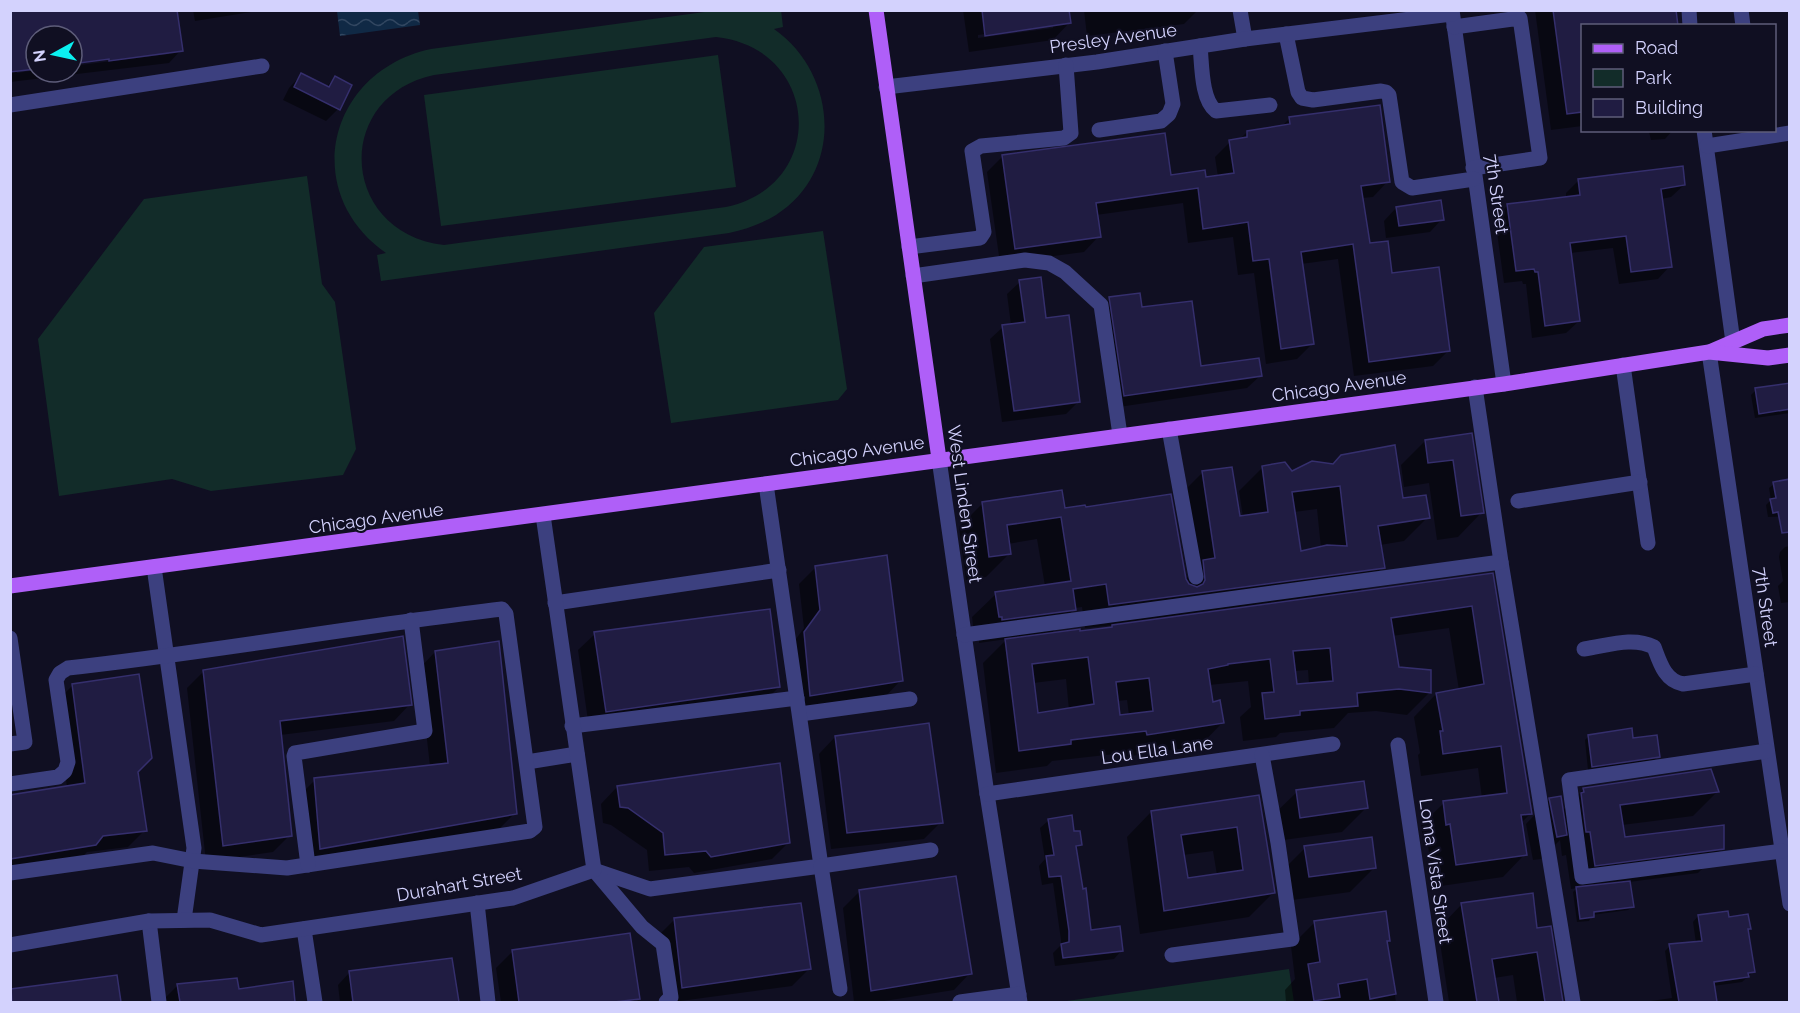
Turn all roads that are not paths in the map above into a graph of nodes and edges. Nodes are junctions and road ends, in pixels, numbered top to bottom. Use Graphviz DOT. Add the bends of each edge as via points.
graph roads {
  1 [pos="876,10"];
  2 [pos="1240,10"];
  3 [pos="1453,17"];
  4 [pos="1286,34"];
  5 [pos="1245,39"];
  6 [pos="1200,46"];
  7 [pos="1165,51"];
  8 [pos="1066,65"];
  9 [pos="262,66"];
  10 [pos="886,87"];
  11 [pos="10,105"];
  12 [pos="1270,105"];
  13 [pos="1099,130"];
  14 [pos="1790,133"];
  15 [pos="1757,134"];
  16 [pos="1706,138"];
  17 [pos="1474,174"];
  18 [pos="909,247"];
  19 [pos="913,276"];
  20 [pos="1790,326"];
  21 [pos="1732,342"];
  22 [pos="1709,352"];
  23 [pos="1790,355"];
  24 [pos="1623,365"];
  25 [pos="1504,384"];
  26 [pos="1475,387"];
  27 [pos="1169,429"];
  28 [pos="1120,435"];
  29 [pos="939,459"];
  30 [pos="1640,482"];
  31 [pos="766,484"];
  32 [pos="1518,501"];
  33 [pos="543,515"];
  34 [pos="1648,543"];
  35 [pos="1501,562"];
  36 [pos="154,567"];
  37 [pos="779,570"];
  38 [pos="1196,578"];
  39 [pos="10,586"];
  40 [pos="555,603"];
  41 [pos="411,620"];
  42 [pos="964,635"];
  43 [pos="10,638"];
  44 [pos="1584,649"];
  45 [pos="167,657"];
  46 [pos="1756,674"];
  47 [pos="797,698"];
  48 [pos="910,699"];
  49 [pos="800,714"];
  50 [pos="572,726"];
  51 [pos="10,744"];
  52 [pos="1333,744"];
  53 [pos="1398,745"];
  54 [pos="1767,751"];
  55 [pos="577,754"];
  56 [pos="1262,755"];
  57 [pos="527,762"];
  58 [pos="10,784"];
  59 [pos="987,794"];
  60 [pos="932,850"];
  61 [pos="1782,851"];
  62 [pos="194,861"];
  63 [pos="308,865"];
  64 [pos="821,866"];
  65 [pos="594,870"];
  66 [pos="10,873"];
  67 [pos="1789,895"];
  68 [pos="477,903"];
  69 [pos="184,920"];
  70 [pos="149,921"];
  71 [pos="304,929"];
  72 [pos="10,945"];
  73 [pos="1172,955"];
  74 [pos="840,989"];
  75 [pos="1019,998"];
  76 [pos="159,1002"];
  77 [pos="315,1002"];
  78 [pos="488,1002"];
  79 [pos="666,1002"];
  80 [pos="960,1002"];
  81 [pos="1436,1002"];
  82 [pos="1573,1002"];
  1 -- 10 [label="main road, West Linden Street"];
  2 -- 5 [label="street"];
  3 -- 4 [label="street, Presley Avenue"];
  3 -- 17 [label="street, 7th Street"];
  3 -- 17 [label="street, Presley Avenue" via="1520,18 1540,158"];
  4 -- 5 [label="street, Presley Avenue"];
  4 -- 17 [label="street" via="1302,98 1381,91 1389,95 1405,185 1412,188"];
  5 -- 6 [label="street, Presley Avenue"];
  6 -- 7 [label="street, Presley Avenue"];
  6 -- 12 [label="street" via="1210,106 1216,111"];
  7 -- 8 [label="street, Presley Avenue"];
  7 -- 13 [label="street" via="1173,105 1169,114 1161,121"];
  8 -- 10 [label="street, Presley Avenue"];
  8 -- 18 [label="street" via="1071,133 1064,138 981,146 972,151 984,232 980,238"];
  9 -- 11 [label="street"];
  10 -- 18 [label="main road, West Linden Street"];
  14 -- 15 [label="street"];
  15 -- 16 [label="street"];
  16 -- 21 [label="street"];
  17 -- 25 [label="street, 7th Street"];
  18 -- 19 [label="main road, West Linden Street"];
  19 -- 28 [label="street" via="1025,260 1049,263 1065,272 1101,305"];
  19 -- 29 [label="main road, West Linden Street"];
  20 -- 21 [label="main road, Chicago Avenue" via="1762,329"];
  21 -- 22 [label="main road, Chicago Avenue"];
  22 -- 23 [label="main road, Chicago Avenue" via="1768,358"];
  22 -- 24 [label="main road, Chicago Avenue"];
  22 -- 46 [label="street, 7th Street"];
  24 -- 25 [label="main road, Chicago Avenue"];
  24 -- 30 [label="street"];
  25 -- 26 [label="main road, Chicago Avenue"];
  26 -- 27 [label="main road, Chicago Avenue"];
  26 -- 35 [label="street"];
  27 -- 28 [label="main road, Chicago Avenue"];
  27 -- 38 [label="street"];
  28 -- 29 [label="main road, Chicago Avenue"];
  29 -- 31 [label="main road, Chicago Avenue"];
  29 -- 42 [label="street, West Linden Street"];
  30 -- 32 [label="street"];
  30 -- 34 [label="street"];
  31 -- 33 [label="main road, Chicago Avenue"];
  31 -- 37 [label="street"];
  33 -- 36 [label="main road, Chicago Avenue"];
  33 -- 40 [label="street"];
  35 -- 42 [label="street"];
  35 -- 82 [label="street"];
  36 -- 39 [label="main road, Chicago Avenue"];
  36 -- 45 [label="street"];
  37 -- 40 [label="street"];
  37 -- 47 [label="street"];
  40 -- 50 [label="street"];
  41 -- 45 [label="street"];
  41 -- 57 [label="street" via="505,610"];
  41 -- 63 [label="street" via="425,731 295,753"];
  42 -- 59 [label="street, West Linden Street"];
  43 -- 51 [label="street" via="25,742"];
  44 -- 46 [label="street" via="1644,642 1654,647 1668,677 1683,684"];
  45 -- 58 [label="street" via="68,668 60,673 56,680 68,762 65,771 58,777"];
  45 -- 62 [label="street"];
  46 -- 54 [label="street, 7th Street"];
  47 -- 49 [label="street"];
  47 -- 50 [label="street"];
  48 -- 49 [label="street"];
  49 -- 64 [label="street"];
  50 -- 55 [label="street"];
  52 -- 56 [label="street, Lou Ella Lane"];
  53 -- 81 [label="street, Loma Vista Street"];
  54 -- 61 [label="street, 7th Street"];
  54 -- 61 [label="street" via="1569,780 1582,878"];
  55 -- 57 [label="street"];
  55 -- 65 [label="street"];
  56 -- 59 [label="street, Lou Ella Lane"];
  56 -- 73 [label="street" via="1292,939"];
  57 -- 63 [label="street" via="535,820 530,831"];
  59 -- 75 [label="street, West Linden Street"];
  60 -- 64 [label="street"];
  61 -- 67 [label="street, 7th Street"];
  62 -- 63 [label="street" via="287,868"];
  62 -- 66 [label="street" via="153,853"];
  62 -- 69 [label="street"];
  64 -- 65 [label="street" via="650,889"];
  64 -- 74 [label="street"];
  65 -- 68 [label="street, Durahart Street" via="513,898"];
  65 -- 79 [label="street" via="642,927 663,944 671,998"];
  68 -- 71 [label="street, Durahart Street"];
  68 -- 78 [label="street"];
  69 -- 70 [label="street, Durahart Street"];
  69 -- 71 [label="street, Durahart Street" via="210,920 261,935"];
  70 -- 72 [label="street, Durahart Street"];
  70 -- 76 [label="street"];
  71 -- 77 [label="street"];
  75 -- 80 [label="street"];
}
